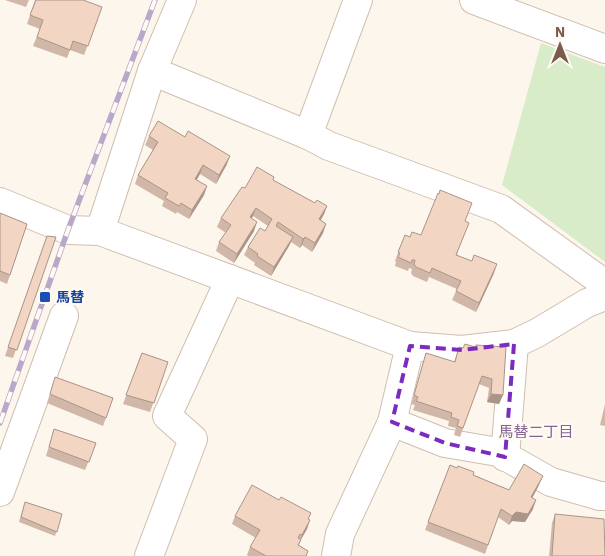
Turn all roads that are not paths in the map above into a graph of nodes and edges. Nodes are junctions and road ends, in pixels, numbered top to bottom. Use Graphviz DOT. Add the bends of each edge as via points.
graph roads {
  1 [pos="182,0"];
  2 [pos="358,0"];
  3 [pos="474,0"];
  4 [pos="605,49"];
  5 [pos="152,71"];
  6 [pos="308,135"];
  7 [pos="0,202"];
  8 [pos="100,231"];
  9 [pos="230,279"];
  10 [pos="605,284"];
  11 [pos="605,296"];
  12 [pos="64,316"];
  13 [pos="514,344"];
  14 [pos="410,346"];
  15 [pos="392,422"];
  16 [pos="505,457"];
  17 [pos="0,492"];
  18 [pos="605,496"];
  19 [pos="149,556"];
  20 [pos="336,556"];
  1 -- 5 [label="street"];
  2 -- 6 [label="street"];
  3 -- 4 [label="street"];
  5 -- 6 [label="street"];
  5 -- 8 [label="street"];
  6 -- 10 [label="street" via="329,146 500,209"];
  7 -- 8 [label="street" via="68,230"];
  8 -- 9 [label="street"];
  9 -- 14 [label="street"];
  9 -- 19 [label="street" via="167,416 193,439"];
  11 -- 13 [label="street"];
  12 -- 17 [label="street"];
  13 -- 14 [label="street" via="462,350"];
  13 -- 16 [label="street"];
  14 -- 15 [label="street"];
  15 -- 16 [label="street" via="445,443 498,452"];
  15 -- 20 [label="street" via="340,534"];
  16 -- 18 [label="street" via="551,482"];
}
